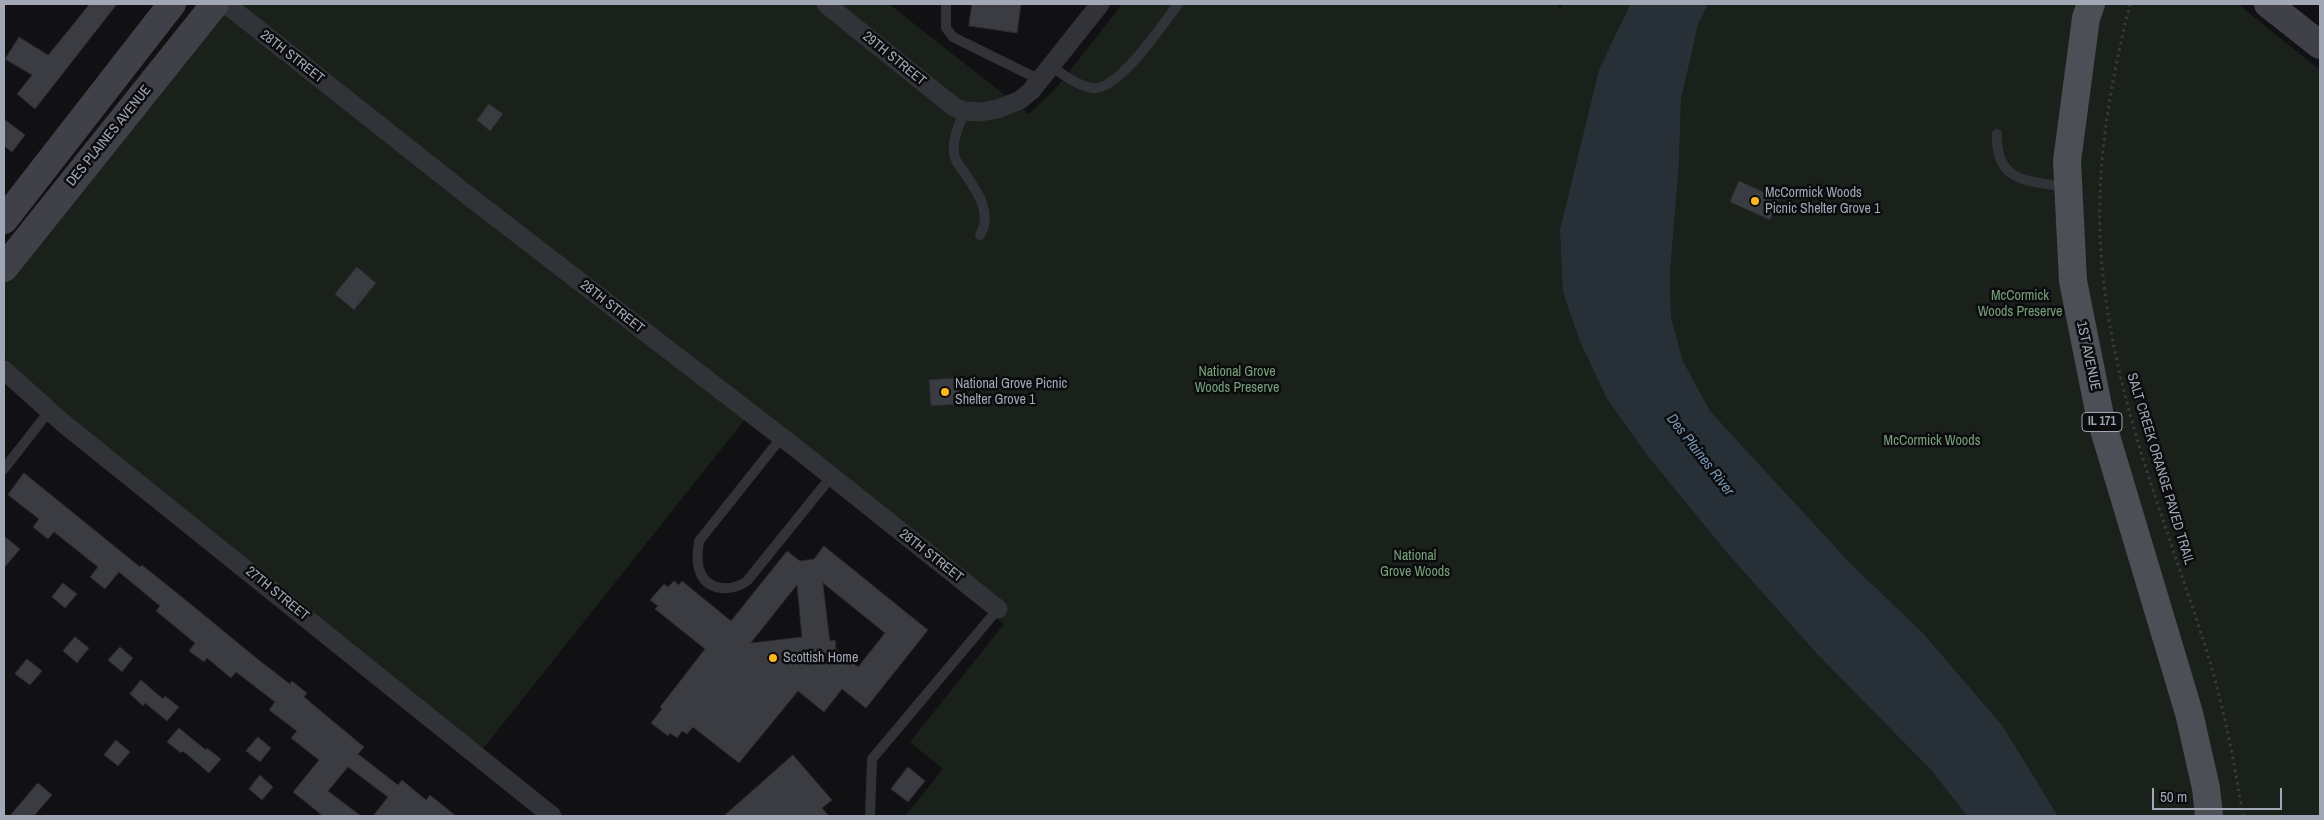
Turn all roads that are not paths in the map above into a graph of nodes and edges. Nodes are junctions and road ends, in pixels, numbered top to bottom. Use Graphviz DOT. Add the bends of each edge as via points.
graph roads {
  1 [pos="172,4"];
  2 [pos="215,4"];
  3 [pos="226,4"];
  4 [pos="826,4"];
  5 [pos="945,4"];
  6 [pos="1100,4"];
  7 [pos="1178,4"];
  8 [pos="2091,4"];
  9 [pos="2268,4"];
  10 [pos="2320,45"];
  11 [pos="1045,73"];
  12 [pos="964,111"];
  13 [pos="1997,134"];
  14 [pos="2068,187"];
  15 [pos="4,220"];
  16 [pos="980,235"];
  17 [pos="4,268"];
  18 [pos="4,370"];
  19 [pos="50,410"];
  20 [pos="781,438"];
  21 [pos="4,469"];
  22 [pos="831,477"];
  23 [pos="998,609"];
  24 [pos="552,816"];
  25 [pos="870,816"];
  26 [pos="2209,816"];
  1 -- 15 [label="street"];
  2 -- 17 [label="street, DES PLAINES AVENUE"];
  3 -- 20 [label="street, 28TH STREET"];
  4 -- 12 [label="street, 29TH STREET" via="944,100"];
  5 -- 11 [label="lane" via="946,28 953,37"];
  6 -- 11 [label="street"];
  7 -- 11 [label="lane" via="1125,71 1104,87 1092,88"];
  8 -- 14 [label="main road, 1ST AVENUE / IL 171" via="2086,18 2067,161"];
  9 -- 10 [label="street"];
  11 -- 12 [label="street" via="1031,91 1010,105 981,112"];
  12 -- 16 [label="lane" via="954,156 984,208 986,221"];
  13 -- 14 [label="lane" via="1996,149 2000,163 2017,178"];
  14 -- 26 [label="main road, 1ST AVENUE / IL 171" via="2073,281 2100,416 2189,713"];
  18 -- 19 [label="street, 27TH STREET"];
  19 -- 21 [label="lane"];
  19 -- 24 [label="street, 27TH STREET"];
  20 -- 22 [label="street, 28TH STREET"];
  20 -- 22 [label="lane" via="699,541 699,569 706,582 714,587 737,588 748,581"];
  22 -- 23 [label="street, 28TH STREET"];
  23 -- 25 [label="lane" via="872,759"];
}
